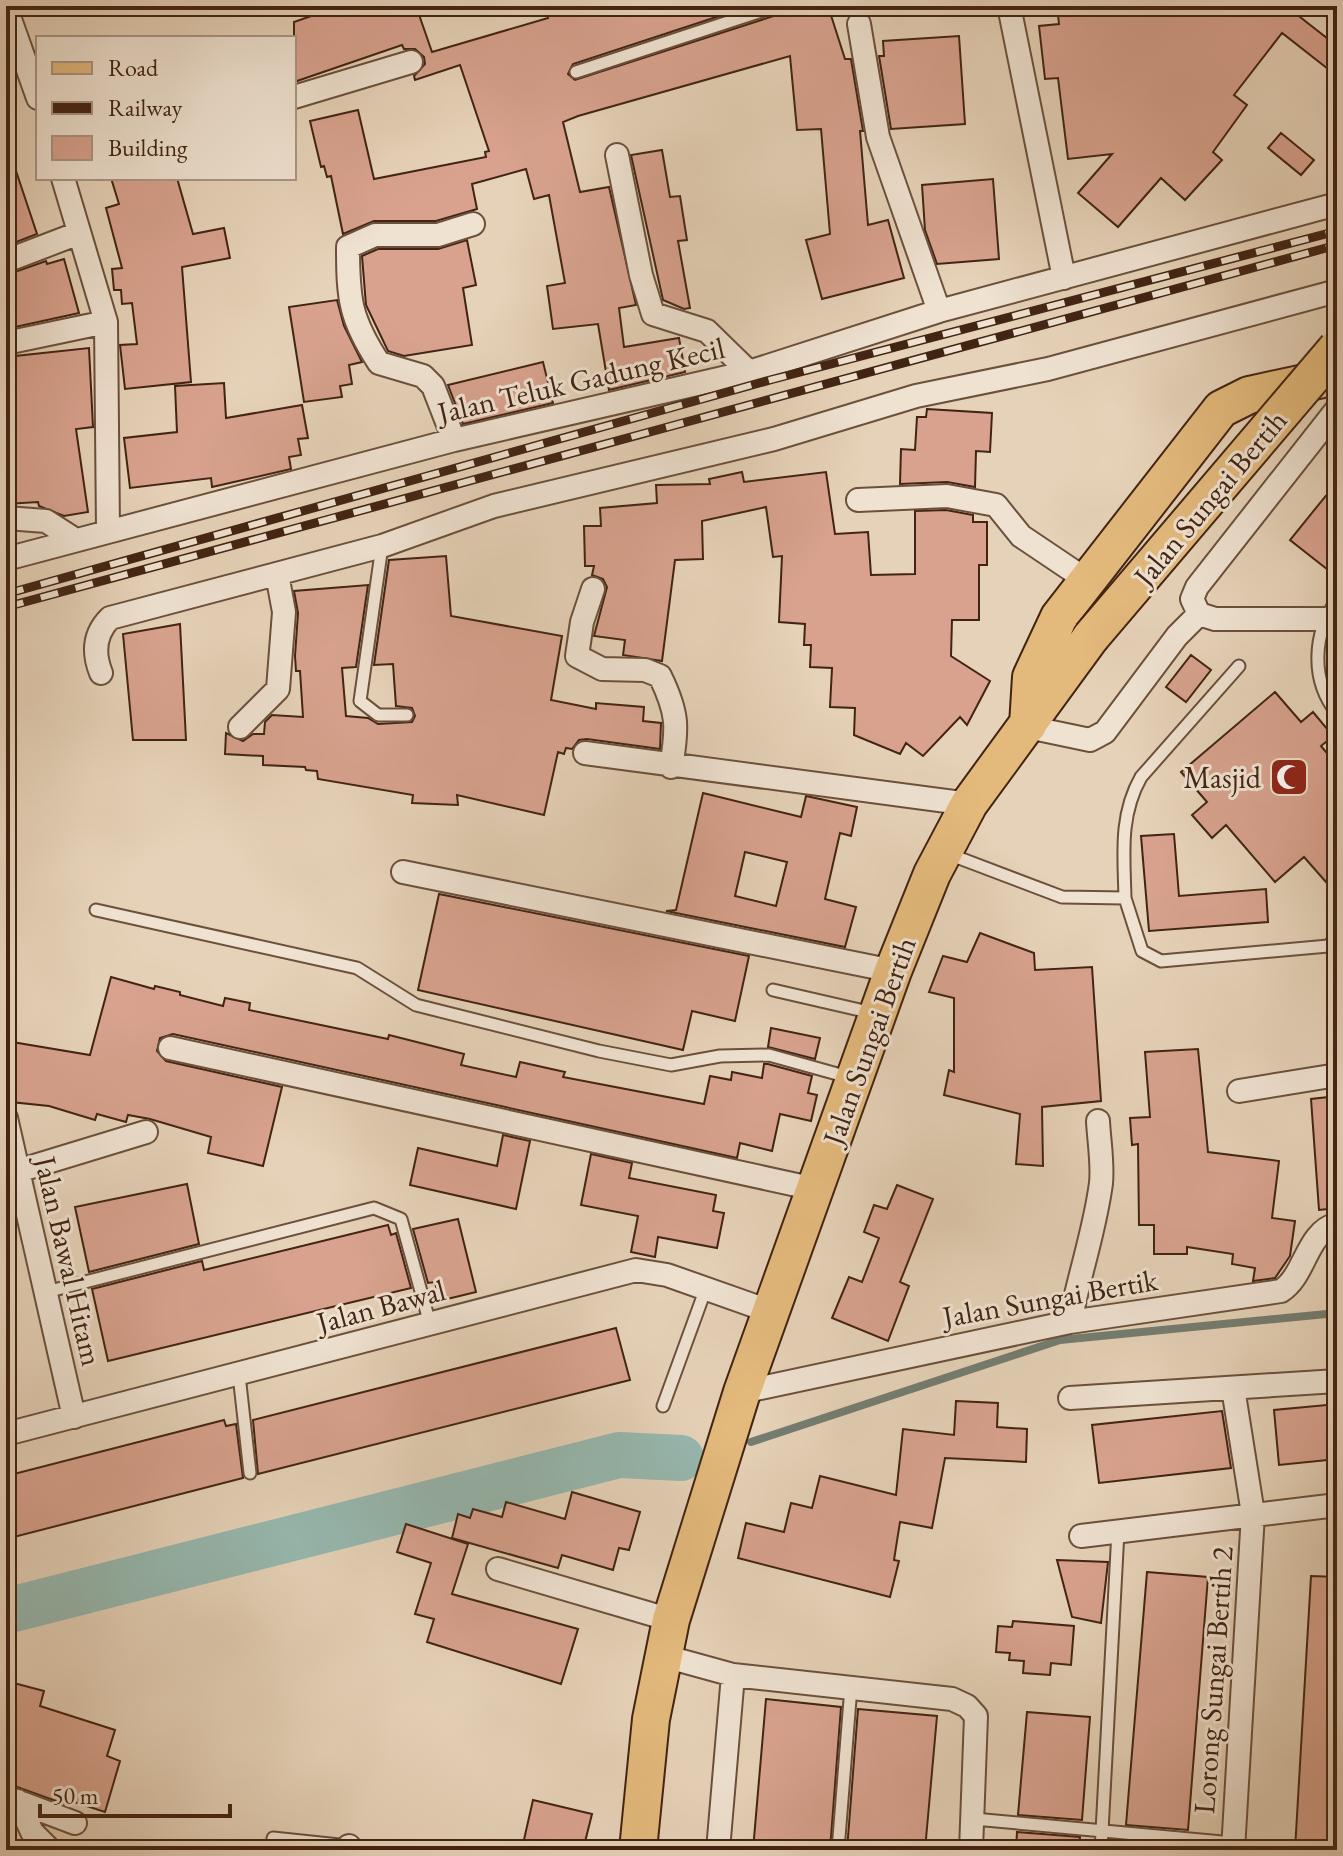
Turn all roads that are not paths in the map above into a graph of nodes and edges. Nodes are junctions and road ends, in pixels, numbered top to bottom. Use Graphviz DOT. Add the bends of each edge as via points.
graph roads {
  1 [pos="777,6"];
  2 [pos="1009,6"];
  3 [pos="6,8"];
  4 [pos="859,24"];
  5 [pos="16,59"];
  6 [pos="411,62"];
  7 [pos="576,72"];
  8 [pos="36,94"];
  9 [pos="296,96"];
  10 [pos="617,155"];
  11 [pos="64,180"];
  12 [pos="1337,204"];
  13 [pos="473,224"];
  14 [pos="79,233"];
  15 [pos="6,261"];
  16 [pos="1064,278"];
  17 [pos="1337,291"];
  18 [pos="939,311"];
  19 [pos="106,322"];
  20 [pos="6,343"];
  21 [pos="1337,348"];
  22 [pos="749,372"];
  23 [pos="1337,376"];
  24 [pos="1337,409"];
  25 [pos="454,440"];
  26 [pos="858,500"];
  27 [pos="6,518"];
  28 [pos="108,530"];
  29 [pos="74,539"];
  30 [pos="382,546"];
  31 [pos="6,559"];
  32 [pos="277,574"];
  33 [pos="1088,581"];
  34 [pos="593,589"];
  35 [pos="1337,600"];
  36 [pos="1199,614"];
  37 [pos="1330,619"];
  38 [pos="1239,666"];
  39 [pos="101,673"];
  40 [pos="1337,713"];
  41 [pos="407,715"];
  42 [pos="240,727"];
  43 [pos="1028,727"];
  44 [pos="585,753"];
  45 [pos="671,767"];
  46 [pos="969,804"];
  47 [pos="942,852"];
  48 [pos="403,872"];
  49 [pos="1125,898"];
  50 [pos="96,910"];
  51 [pos="1337,937"];
  52 [pos="893,971"];
  53 [pos="773,990"];
  54 [pos="877,1014"];
  55 [pos="170,1048"];
  56 [pos="1337,1075"];
  57 [pos="855,1079"];
  58 [pos="1239,1091"];
  59 [pos="6,1118"];
  60 [pos="1098,1121"];
  61 [pos="146,1132"];
  62 [pos="18,1171"];
  63 [pos="815,1189"];
  64 [pos="1337,1224"];
  65 [pos="706,1287"];
  66 [pos="46,1292"];
  67 [pos="769,1311"];
  68 [pos="1070,1322"];
  69 [pos="430,1324"];
  70 [pos="239,1375"];
  71 [pos="1337,1381"];
  72 [pos="1233,1388"];
  73 [pos="742,1392"];
  74 [pos="1070,1398"];
  75 [pos="663,1406"];
  76 [pos="74,1417"];
  77 [pos="6,1434"];
  78 [pos="250,1473"];
  79 [pos="1337,1505"];
  80 [pos="1253,1514"];
  81 [pos="1118,1529"];
  82 [pos="1081,1536"];
  83 [pos="498,1569"];
  84 [pos="671,1620"];
  85 [pos="664,1656"];
  86 [pos="733,1675"];
  87 [pos="851,1686"];
  88 [pos="12,1799"];
  89 [pos="974,1819"];
  90 [pos="75,1823"];
  91 [pos="1103,1832"];
  92 [pos="273,1838"];
  93 [pos="1233,1846"];
  94 [pos="348,1848"];
  95 [pos="50,1850"];
  96 [pos="387,1850"];
  97 [pos="638,1850"];
  98 [pos="718,1850"];
  99 [pos="838,1850"];
  100 [pos="971,1850"];
  101 [pos="1101,1850"];
  1 -- 7 [label="lane"];
  2 -- 16 [label="street"];
  3 -- 5 [label="street"];
  4 -- 18 [label="street" via="878,137"];
  5 -- 8 [label="street"];
  6 -- 9 [label="street"];
  10 -- 22 [label="street" via="653,314 707,331"];
  11 -- 14 [label="street"];
  12 -- 16 [label="street, Jalan Teluk Gadung Kecil"];
  13 -- 25 [label="street" via="438,235 375,235 348,247 348,284 357,329 379,363 423,376 433,386"];
  14 -- 15 [label="street"];
  14 -- 19 [label="street"];
  16 -- 18 [label="street, Jalan Teluk Gadung Kecil"];
  17 -- 30 [label="street" via="1048,369 916,396 774,439 494,506"];
  18 -- 22 [label="street, Jalan Teluk Gadung Kecil"];
  19 -- 20 [label="street"];
  19 -- 28 [label="street"];
  21 -- 43 [label="main road, Jalan Sungai Bertih, bridge" via="1091,637"];
  22 -- 25 [label="street, Jalan Teluk Gadung Kecil"];
  23 -- 33 [label="main road" via="1249,395 1221,409"];
  24 -- 36 [label="street" via="1197,587 1192,599"];
  25 -- 28 [label="street, Jalan Teluk Gadung Kecil"];
  26 -- 33 [label="street" via="947,496 996,505 1021,536"];
  27 -- 29 [label="street" via="46,521"];
  28 -- 29 [label="street, Jalan Teluk Gadung Kecil"];
  29 -- 31 [label="street, Jalan Teluk Gadung Kecil"];
  30 -- 32 [label="street"];
  30 -- 41 [label="lane" via="360,701 378,715"];
  32 -- 39 [label="street" via="110,618 100,629 94,657"];
  32 -- 42 [label="street" via="284,612 278,689"];
  33 -- 43 [label="main road" via="1059,617 1040,654 1031,677"];
  34 -- 45 [label="street" via="577,656 602,669 645,670 660,676 678,728"];
  35 -- 37 [label="lane"];
  36 -- 37 [label="street" via="1252,621"];
  36 -- 43 [label="street" via="1105,732 1090,740"];
  37 -- 40 [label="lane" via="1317,671"];
  38 -- 49 [label="lane" via="1131,794 1123,833"];
  43 -- 46 [label="main road, Jalan Sungai Bertih"];
  44 -- 45 [label="street"];
  45 -- 46 [label="street"];
  46 -- 47 [label="main road, Jalan Sungai Bertih"];
  47 -- 49 [label="lane" via="1062,897"];
  47 -- 52 [label="main road, Jalan Sungai Bertih"];
  48 -- 52 [label="street"];
  49 -- 51 [label="lane" via="1142,951 1161,961 1328,946"];
  50 -- 57 [label="lane" via="357,968 416,1005 599,1051 671,1065 769,1055"];
  52 -- 54 [label="main road, Jalan Sungai Bertih"];
  53 -- 54 [label="lane"];
  54 -- 57 [label="main road, Jalan Sungai Bertih"];
  55 -- 63 [label="street"];
  56 -- 58 [label="street"];
  57 -- 63 [label="main road, Jalan Sungai Bertih"];
  59 -- 62 [label="street, Jalan Bawal Hitam"];
  60 -- 68 [label="street" via="1101,1180 1094,1231 1079,1272"];
  61 -- 62 [label="street"];
  62 -- 66 [label="street, Jalan Bawal Hitam"];
  63 -- 67 [label="main road, Jalan Sungai Bertih"];
  64 -- 68 [label="street, Jalan Sungai Bertik" via="1319,1234 1290,1285 1281,1291"];
  65 -- 67 [label="street, Jalan Bawal"];
  65 -- 69 [label="street, Jalan Bawal" via="636,1270"];
  65 -- 75 [label="lane"];
  66 -- 69 [label="lane" via="374,1208 401,1219"];
  66 -- 76 [label="street, Jalan Bawal Hitam"];
  67 -- 73 [label="main road, Jalan Sungai Bertih"];
  68 -- 73 [label="street, Jalan Sungai Bertik"];
  69 -- 70 [label="street, Jalan Bawal"];
  70 -- 76 [label="street, Jalan Bawal"];
  70 -- 78 [label="lane"];
  71 -- 72 [label="street"];
  72 -- 74 [label="street"];
  72 -- 80 [label="street, Lorong Sungai Bertih 2"];
  73 -- 84 [label="main road, Jalan Sungai Bertih"];
  76 -- 77 [label="street, Jalan Bawal"];
  79 -- 80 [label="street"];
  80 -- 81 [label="street"];
  80 -- 93 [label="street, Lorong Sungai Bertih 2"];
  81 -- 82 [label="street"];
  81 -- 91 [label="lane"];
  83 -- 84 [label="street"];
  84 -- 85 [label="main road, Jalan Sungai Bertih"];
  85 -- 86 [label="street"];
  85 -- 97 [label="main road, Jalan Sungai Bertih" via="651,1719"];
  86 -- 87 [label="street"];
  86 -- 98 [label="street"];
  87 -- 89 [label="street" via="952,1699 967,1706 976,1716"];
  87 -- 99 [label="lane"];
  88 -- 90 [label="street"];
  88 -- 95 [label="street"];
  89 -- 91 [label="lane"];
  89 -- 100 [label="street"];
  91 -- 93 [label="lane"];
  91 -- 101 [label="lane"];
  92 -- 94 [label="lane"];
  94 -- 96 [label="lane"];
}
